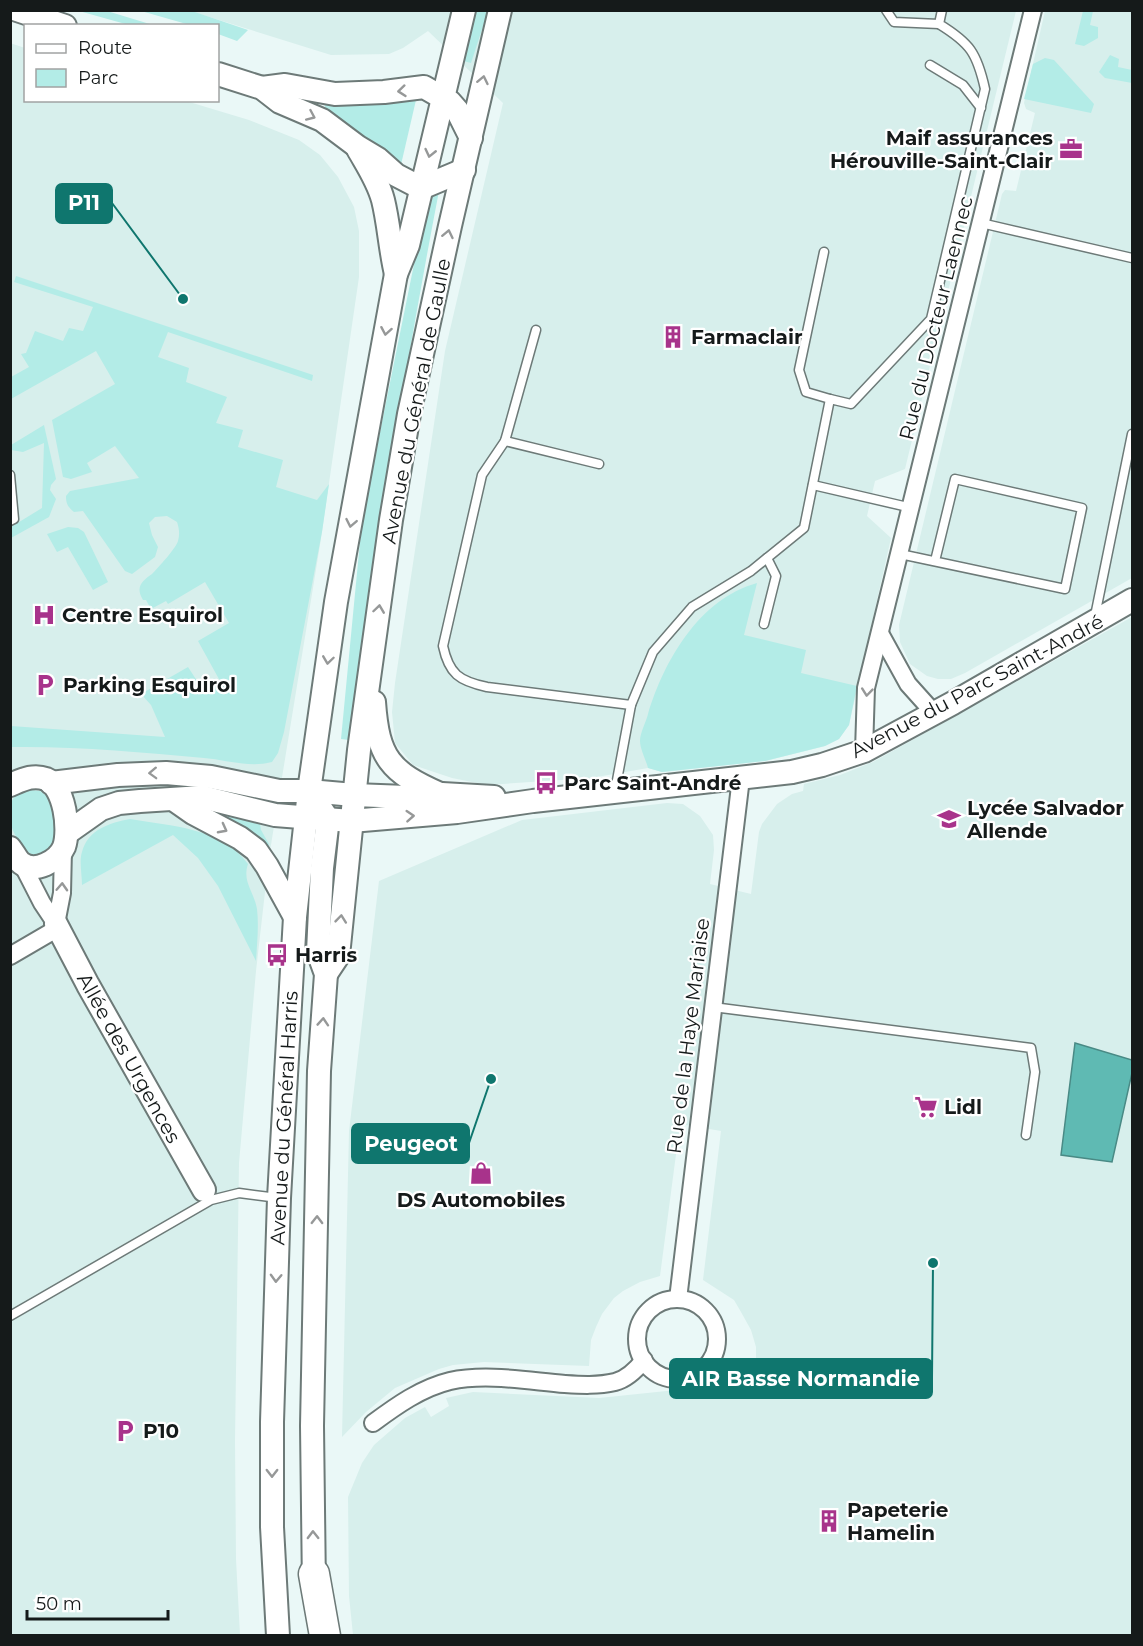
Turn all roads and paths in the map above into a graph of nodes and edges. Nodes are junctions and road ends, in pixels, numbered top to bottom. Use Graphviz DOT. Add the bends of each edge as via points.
graph roads {
  1 [pos="17,10"];
  2 [pos="464,10"];
  3 [pos="500,10"];
  4 [pos="885,10"];
  5 [pos="942,10"];
  6 [pos="1033,10"];
  7 [pos="59,24"];
  8 [pos="939,24"];
  9 [pos="930,65"];
  10 [pos="219,74"];
  11 [pos="262,88"];
  12 [pos="443,96"];
  13 [pos="981,108"];
  14 [pos="471,138"];
  15 [pos="357,147"];
  16 [pos="464,170"];
  17 [pos="422,188"];
  18 [pos="981,223"];
  19 [pos="824,252"];
  20 [pos="1132,258"];
  21 [pos="396,274"];
  22 [pos="536,330"];
  23 [pos="830,399"];
  24 [pos="1132,434"];
  25 [pos="506,441"];
  26 [pos="598,464"];
  27 [pos="10,474"];
  28 [pos="813,485"];
  29 [pos="912,508"];
  30 [pos="10,521"];
  31 [pos="900,554"];
  32 [pos="767,558"];
  33 [pos="935,561"];
  34 [pos="1132,600"];
  35 [pos="1093,623"];
  36 [pos="764,624"];
  37 [pos="880,635"];
  38 [pos="372,667"];
  39 [pos="631,705"];
  40 [pos="934,713"];
  41 [pos="864,751"];
  42 [pos="741,778"];
  43 [pos="51,783"];
  44 [pos="10,785"];
  45 [pos="309,791"];
  46 [pos="615,792"];
  47 [pos="442,794"];
  48 [pos="354,795"];
  49 [pos="173,799"];
  50 [pos="533,801"];
  51 [pos="317,818"];
  52 [pos="351,821"];
  53 [pos="65,841"];
  54 [pos="16,856"];
  55 [pos="295,917"];
  56 [pos="57,926"];
  57 [pos="10,956"];
  58 [pos="326,974"];
  59 [pos="713,1007"];
  60 [pos="1026,1135"];
  61 [pos="204,1191"];
  62 [pos="279,1198"];
  63 [pos="678,1299"];
  64 [pos="10,1316"];
  65 [pos="644,1360"];
  66 [pos="373,1423"];
  67 [pos="314,1574"];
  68 [pos="278,1635"];
  69 [pos="316,1635"];
  70 [pos="325,1635"];
  1 -- 7 [label="main road"];
  2 -- 12 [label="main road, Avenue du Général de Gaulle"];
  14 -- 3 [label="main road, Avenue du Général de Gaulle, one-way"];
  4 -- 8 [label="lane" via="894,22"];
  5 -- 8 [label="lane"];
  6 -- 18 [label="street, Rue du Docteur Laennec"];
  8 -- 13 [label="lane" via="963,38 979,64 985,88"];
  9 -- 13 [label="lane" via="963,85"];
  10 -- 11 [label="main road"];
  12 -- 11 [label="main road, one-way" via="424,87 335,94 285,85"];
  11 -- 15 [label="main road, one-way" via="280,102 322,120"];
  12 -- 14 [label="main road" via="457,110"];
  12 -- 17 [label="main road, Avenue du Général de Gaulle, one-way"];
  13 -- 23 [label="lane" via="931,319 851,404"];
  14 -- 16 [label="main road, Avenue du Général de Gaulle"];
  15 -- 17 [label="main road"];
  15 -- 21 [label="main road" via="382,198"];
  16 -- 17 [label="main road"];
  38 -- 16 [label="main road, Avenue du Général de Gaulle, one-way" via="409,414"];
  17 -- 21 [label="main road, Avenue du Général de Gaulle" via="408,245"];
  18 -- 20 [label="lane"];
  18 -- 29 [label="street, Rue du Docteur Laennec"];
  19 -- 23 [label="lane" via="799,370 806,392"];
  21 -- 45 [label="main road, Avenue du Général de Gaulle, one-way" via="336,602"];
  22 -- 25 [label="lane"];
  23 -- 28 [label="lane"];
  24 -- 35 [label="lane"];
  25 -- 26 [label="lane"];
  25 -- 39 [label="lane" via="482,475 443,646 446,662 455,675 486,687"];
  27 -- 30 [label="lane" via="14,519"];
  28 -- 29 [label="lane"];
  28 -- 32 [label="lane" via="804,528"];
  29 -- 31 [label="street, Rue du Docteur Laennec"];
  31 -- 33 [label="lane"];
  31 -- 37 [label="street, Rue du Docteur Laennec"];
  32 -- 36 [label="lane" via="776,576"];
  32 -- 39 [label="lane" via="692,607 653,652"];
  33 -- 33 [label="lane" via="1065,589 1082,508 955,479"];
  34 -- 35 [label="main road, Avenue du Parc Saint-André"];
  35 -- 40 [label="main road, Avenue du Parc Saint-André"];
  37 -- 40 [label="street" via="908,684"];
  37 -- 41 [label="street, Rue du Docteur Laennec, one-way" via="866,688"];
  38 -- 47 [label="main road" via="376,727 385,754 400,773"];
  38 -- 48 [label="main road, Avenue du Général de Gaulle"];
  39 -- 46 [label="lane"];
  40 -- 41 [label="main road, Avenue du Parc Saint-André"];
  41 -- 42 [label="main road, Avenue du Parc Saint-André" via="792,772"];
  42 -- 46 [label="main road, Avenue du Parc Saint-André"];
  42 -- 59 [label="street, Rue de la Haye Mariaise"];
  43 -- 44 [label="main road" via="29,777"];
  45 -- 43 [label="main road, one-way" via="279,791 211,777 166,773"];
  43 -- 53 [label="main road" via="60,797 67,823"];
  45 -- 48 [label="main road"];
  45 -- 51 [label="main road, Avenue du Général Harris"];
  46 -- 50 [label="main road, Avenue du Parc Saint-André"];
  47 -- 48 [label="main road"];
  47 -- 50 [label="main road"];
  48 -- 52 [label="main road, Avenue du Général Harris"];
  49 -- 51 [label="main road" via="202,798 275,815"];
  49 -- 53 [label="main road" via="119,803 101,809"];
  49 -- 55 [label="main road, one-way" via="256,850"];
  52 -- 50 [label="main road, one-way"];
  51 -- 52 [label="main road"];
  51 -- 55 [label="main road, Avenue du Général Harris"];
  51 -- 58 [label="main road, Avenue du Général Harris" via="322,868 318,952"];
  58 -- 52 [label="main road, Avenue du Général Harris, one-way" via="338,956"];
  53 -- 54 [label="main road" via="54,860 44,865 31,867"];
  56 -- 53 [label="street, one-way"];
  54 -- 56 [label="street"];
  55 -- 62 [label="main road, Avenue du Général Harris"];
  56 -- 57 [label="street"];
  56 -- 61 [label="main road, Allée des Urgences"];
  67 -- 58 [label="main road, Avenue du Général Harris, one-way" via="312,1426"];
  59 -- 60 [label="lane" via="1031,1048 1035,1072"];
  59 -- 63 [label="street, Rue de la Haye Mariaise"];
  62 -- 64 [label="lane" via="239,1193 212,1200"];
  62 -- 68 [label="main road, Avenue du Général Harris, one-way" via="272,1422"];
  63 -- 65 [label="street" via="655,1306 640,1325 639,1349"];
  63 -- 65 [label="street" via="698,1305 712,1320 717,1346 712,1359 703,1370 678,1379 664,1377"];
  65 -- 66 [label="street" via="617,1382 593,1385 483,1378 452,1381 419,1393"];
  67 -- 69 [label="main road, Avenue du Général Harris"];
  67 -- 70 [label="highway"];
}
